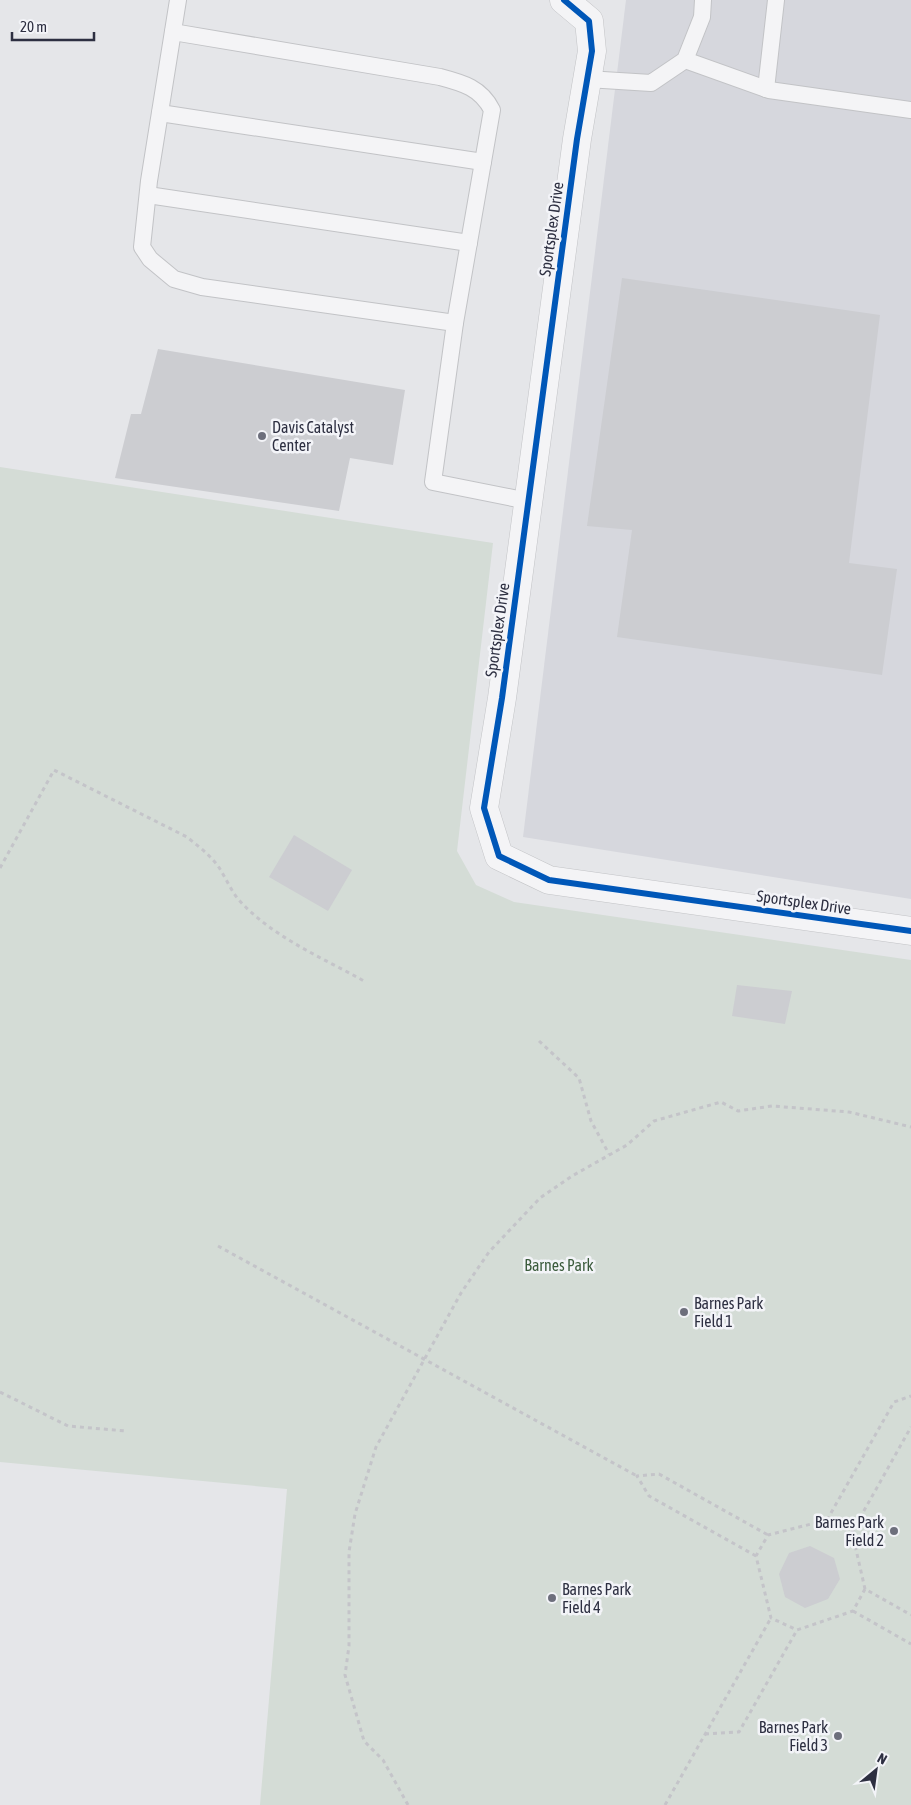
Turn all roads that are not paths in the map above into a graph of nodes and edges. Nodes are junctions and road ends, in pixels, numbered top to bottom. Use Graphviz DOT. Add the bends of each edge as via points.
graph roads {
  1 [pos="178,0"];
  2 [pos="564,0"];
  3 [pos="703,0"];
  4 [pos="776,0"];
  5 [pos="173,32"];
  6 [pos="685,60"];
  7 [pos="587,80"];
  8 [pos="766,89"];
  9 [pos="911,110"];
  10 [pos="160,113"];
  11 [pos="483,162"];
  12 [pos="148,195"];
  13 [pos="469,243"];
  14 [pos="454,323"];
  15 [pos="528,501"];
  16 [pos="911,931"];
  1 -- 5 [label="lane"];
  2 -- 7 [label="street, Sportsplex Drive" via="589,21 592,51"];
  3 -- 6 [label="lane" via="702,17"];
  4 -- 8 [label="lane"];
  5 -- 10 [label="lane"];
  5 -- 11 [label="lane" via="460,82 485,97 492,110"];
  6 -- 7 [label="lane" via="651,83"];
  6 -- 8 [label="lane"];
  7 -- 15 [label="street, Sportsplex Drive"];
  8 -- 9 [label="lane"];
  10 -- 11 [label="lane"];
  10 -- 12 [label="lane"];
  11 -- 13 [label="lane"];
  12 -- 13 [label="lane"];
  12 -- 14 [label="lane" via="142,247 150,259 174,279 202,288"];
  13 -- 14 [label="lane"];
  14 -- 15 [label="lane" via="433,482"];
  15 -- 16 [label="street, Sportsplex Drive" via="484,808 499,856 549,880"];
}
